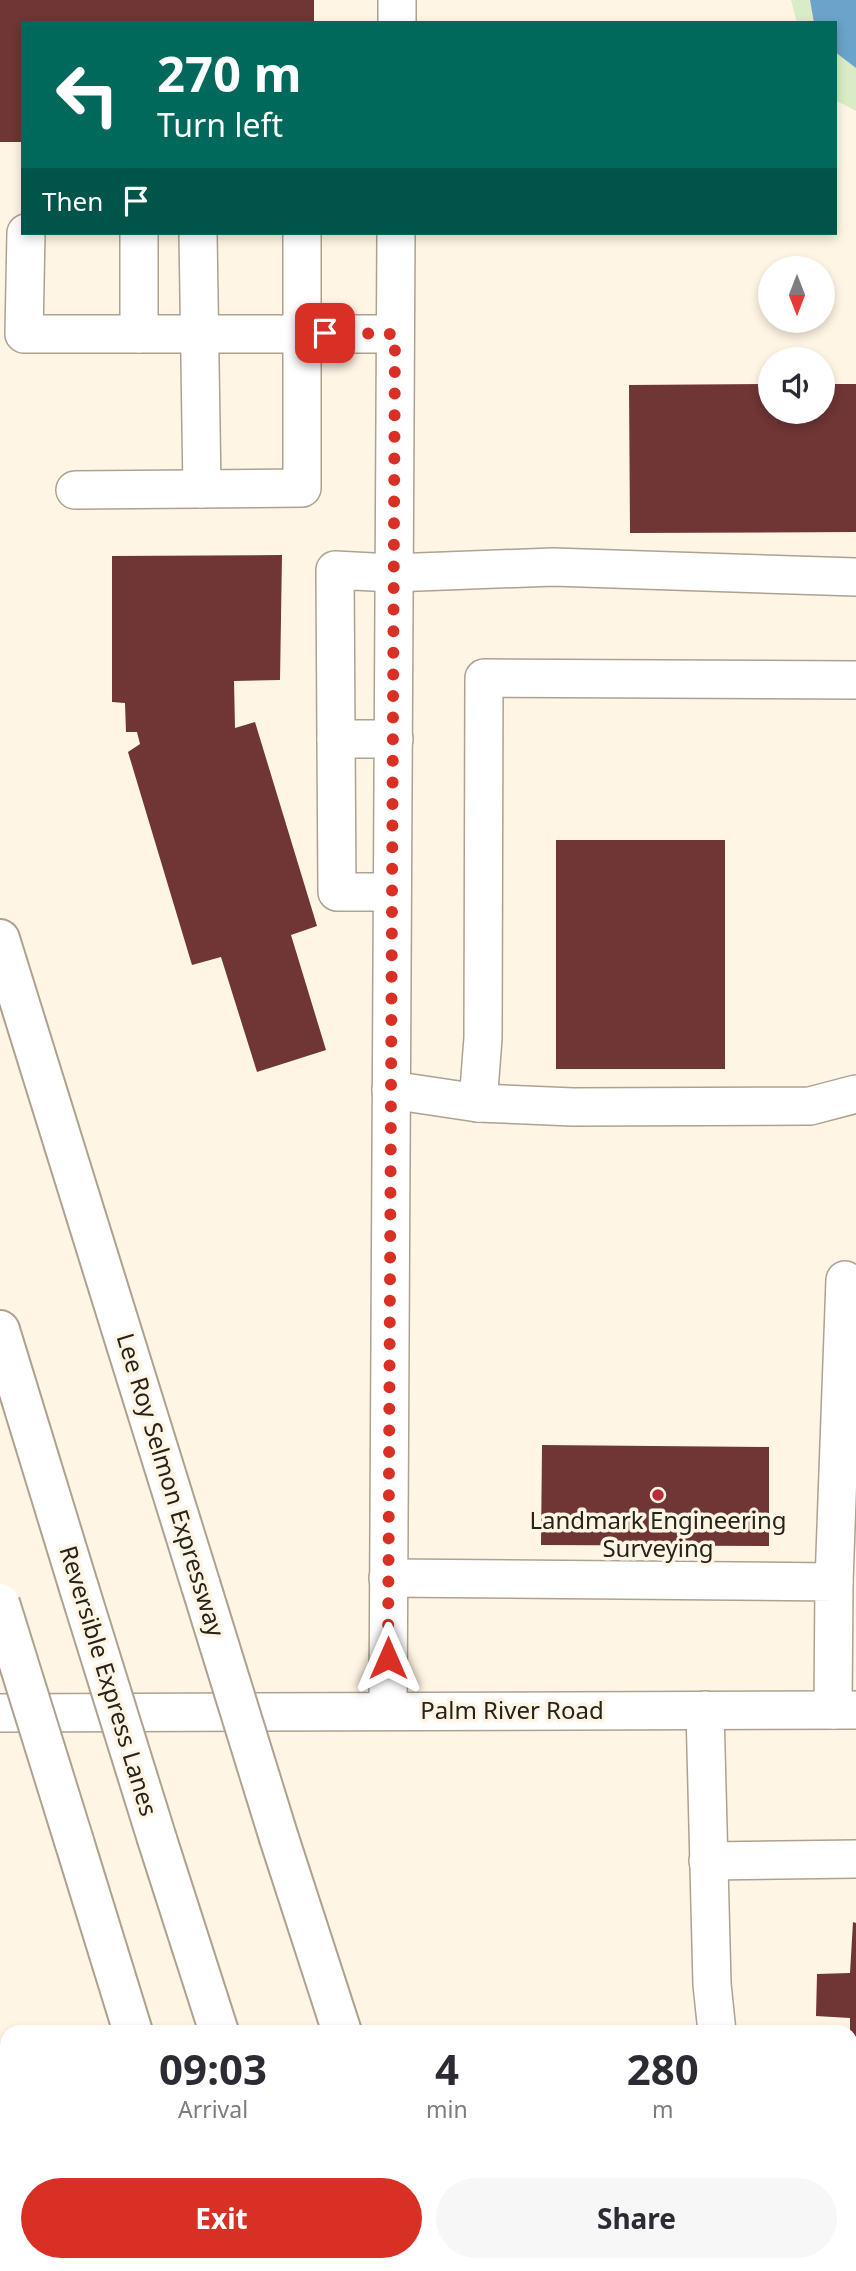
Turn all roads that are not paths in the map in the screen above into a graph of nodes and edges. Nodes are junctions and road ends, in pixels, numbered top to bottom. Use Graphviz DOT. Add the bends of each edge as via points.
graph roads {
  1 [pos="397,0"];
  2 [pos="397,21"];
  3 [pos="26,235"];
  4 [pos="139,235"];
  5 [pos="198,235"];
  6 [pos="302,235"];
  7 [pos="396,235"];
  8 [pos="302,333"];
  9 [pos="139,334"];
  10 [pos="201,334"];
  11 [pos="395,334"];
  12 [pos="202,489"];
  13 [pos="75,490"];
  14 [pos="392,573"];
  15 [pos="856,577"];
  16 [pos="856,680"];
  17 [pos="336,739"];
  18 [pos="394,739"];
  19 [pos="392,892"];
  20 [pos="0,939"];
  21 [pos="391,1090"];
  22 [pos="856,1094"];
  23 [pos="478,1103"];
  24 [pos="845,1280"];
  25 [pos="0,1330"];
  26 [pos="388,1578"];
  27 [pos="834,1582"];
  28 [pos="0,1603"];
  29 [pos="705,1710"];
  30 [pos="844,1710"];
  31 [pos="388,1711"];
  32 [pos="0,1713"];
  33 [pos="856,1859"];
  34 [pos="708,1861"];
  35 [pos="131,2025"];
  36 [pos="217,2025"];
  37 [pos="340,2025"];
  38 [pos="717,2025"];
  1 -- 2 [label="street"];
  3 -- 9 [label="street" via="24,334"];
  4 -- 9 [label="street"];
  5 -- 10 [label="street"];
  6 -- 8 [label="street"];
  7 -- 11 [label="street"];
  8 -- 10 [label="street"];
  8 -- 11 [label="street"];
  8 -- 12 [label="street" via="302,488"];
  9 -- 10 [label="street"];
  10 -- 12 [label="street"];
  11 -- 14 [label="street"];
  12 -- 13 [label="street"];
  14 -- 15 [label="street" via="553,567"];
  14 -- 17 [label="street" via="335,570"];
  14 -- 18 [label="street"];
  16 -- 23 [label="street" via="484,678 483,1038"];
  17 -- 18 [label="street"];
  17 -- 19 [label="street" via="337,892"];
  18 -- 19 [label="street"];
  19 -- 21 [label="street"];
  20 -- 37 [label="highway, Lee Roy Selmon Expressway, bridge"];
  21 -- 23 [label="street"];
  21 -- 26 [label="street"];
  22 -- 23 [label="street" via="810,1106"];
  24 -- 27 [label="street"];
  25 -- 36 [label="highway, Reversible Express Lanes, bridge"];
  26 -- 27 [label="street"];
  26 -- 31 [label="street"];
  27 -- 30 [label="street"];
  28 -- 35 [label="highway, bridge"];
  29 -- 30 [label="street, Palm River Road"];
  29 -- 31 [label="street, Palm River Road"];
  29 -- 34 [label="street"];
  31 -- 32 [label="street, Palm River Road"];
  33 -- 34 [label="street"];
  34 -- 38 [label="street"];
}
